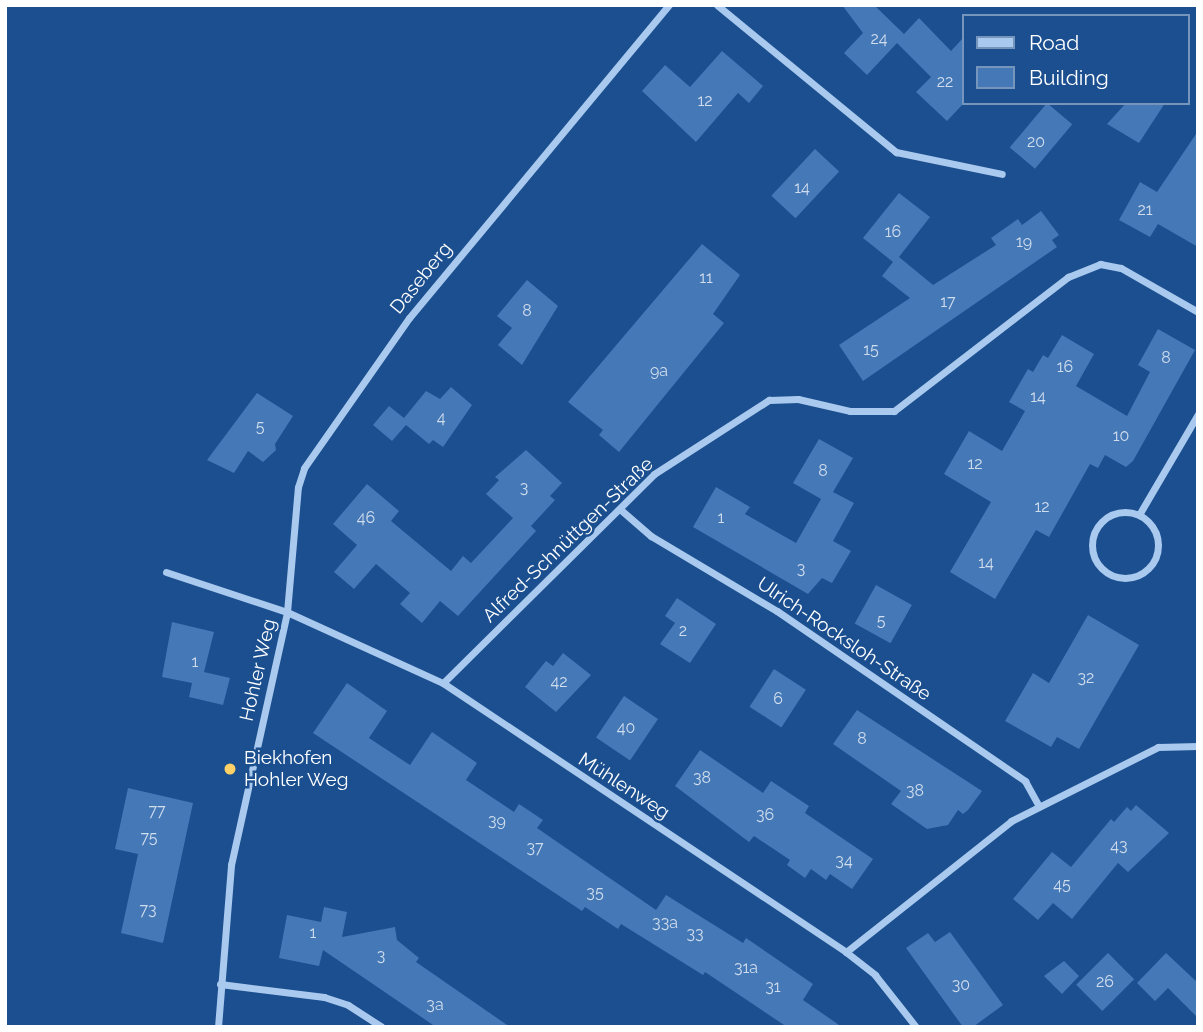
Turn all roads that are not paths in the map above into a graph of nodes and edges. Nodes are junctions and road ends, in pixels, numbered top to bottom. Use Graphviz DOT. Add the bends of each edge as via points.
graph roads {
  1 [pos="668,5"];
  2 [pos="717,5"];
  3 [pos="1002,174"];
  4 [pos="1198,312"];
  5 [pos="1198,414"];
  6 [pos="621,510"];
  7 [pos="1140,513"];
  8 [pos="166,572"];
  9 [pos="287,612"];
  10 [pos="443,683"];
  11 [pos="1198,746"];
  12 [pos="1039,806"];
  13 [pos="846,952"];
  14 [pos="220,984"];
  15 [pos="218,1027"];
  16 [pos="382,1027"];
  17 [pos="916,1027"];
  1 -- 9 [label="street, Daseberg" via="409,318 318,444 298,487"];
  2 -- 3 [label="street" via="896,152"];
  4 -- 6 [label="street, Alfred-Schnüttgen-Straße" via="1121,268 1100,264 1068,277 894,411 850,411 798,399 769,400 654,474"];
  5 -- 7 [label="street"];
  6 -- 10 [label="street, Alfred-Schnüttgen-Straße"];
  6 -- 12 [label="street, Ulrich-Rocksloh-Straße" via="651,536 777,611 1025,782"];
  7 -- 7 [label="street" via="1113,512 1092,541 1093,556 1115,577 1132,580 1153,561 1154,528"];
  8 -- 9 [label="street, Hohler Weg"];
  9 -- 10 [label="street, Mühlenweg"];
  9 -- 14 [label="street, Hohler Weg" via="231,865"];
  10 -- 13 [label="street, Mühlenweg"];
  11 -- 12 [label="street" via="1158,747"];
  12 -- 13 [label="street" via="970,852"];
  13 -- 17 [label="street, Mühlenweg" via="875,975"];
  14 -- 15 [label="street, Hohler Weg"];
  14 -- 16 [label="street" via="324,997 348,1005"];
}
